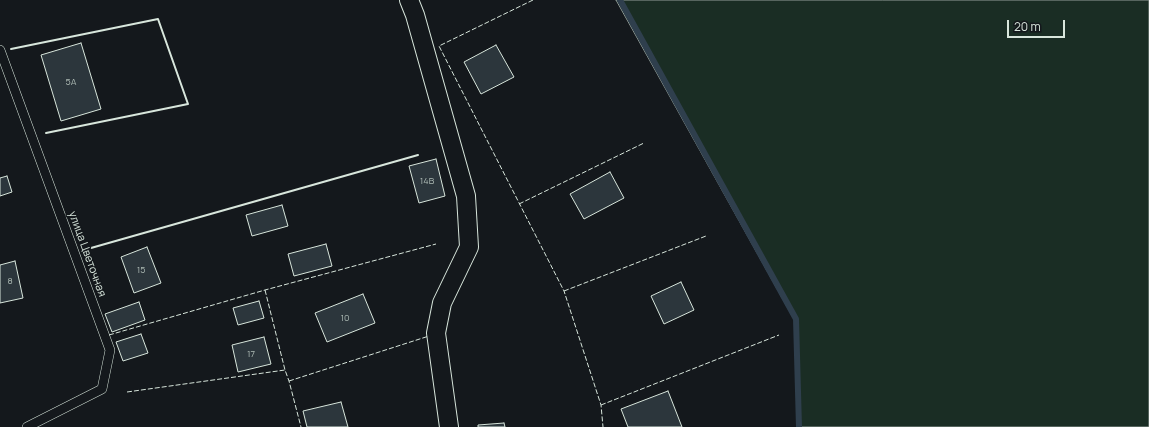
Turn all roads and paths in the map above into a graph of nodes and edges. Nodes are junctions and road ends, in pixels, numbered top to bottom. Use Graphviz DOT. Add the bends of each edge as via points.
graph roads {
  1 [pos="409,0"];
  2 [pos="0,50"];
  3 [pos="47,422"];
  4 [pos="28,427"];
  5 [pos="448,427"];
  1 -- 5 [label="street" via="466,196 469,247 442,303 436,333"];
  2 -- 3 [label="lane, улица Цветочная" via="110,350 102,389"];
  3 -- 4 [label="lane, улица Цветочная"];
}
